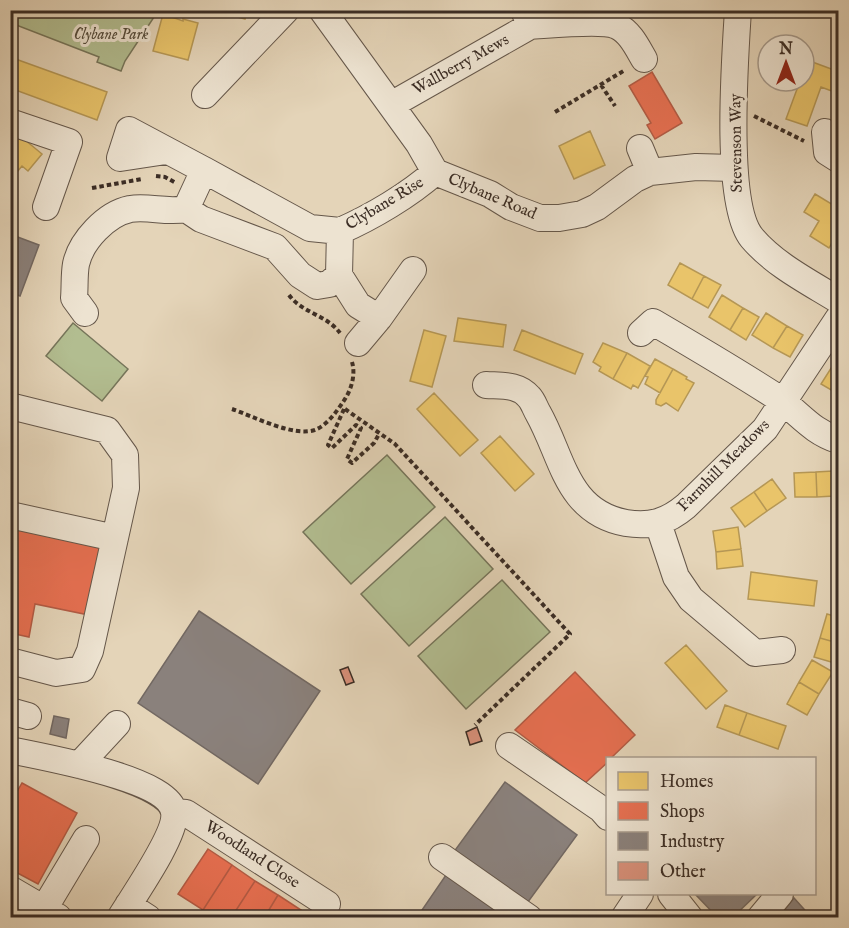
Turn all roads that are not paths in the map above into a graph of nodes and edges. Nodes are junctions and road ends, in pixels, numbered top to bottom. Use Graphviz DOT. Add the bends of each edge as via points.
graph roads {
  1 [pos="286,10"];
  2 [pos="322,10"];
  3 [pos="738,10"];
  4 [pos="527,18"];
  5 [pos="644,59"];
  6 [pos="205,95"];
  7 [pos="391,105"];
  8 [pos="10,122"];
  9 [pos="640,148"];
  10 [pos="166,151"];
  11 [pos="734,168"];
  12 [pos="204,170"];
  13 [pos="435,172"];
  14 [pos="650,172"];
  15 [pos="46,207"];
  16 [pos="186,209"];
  17 [pos="340,231"];
  18 [pos="413,270"];
  19 [pos="339,275"];
  20 [pos="838,300"];
  21 [pos="73,304"];
  22 [pos="379,318"];
  23 [pos="838,319"];
  24 [pos="651,322"];
  25 [pos="351,347"];
  26 [pos="486,385"];
  27 [pos="784,402"];
  28 [pos="10,406"];
  29 [pos="838,440"];
  30 [pos="10,515"];
  31 [pos="658,523"];
  32 [pos="115,538"];
  33 [pos="782,650"];
  34 [pos="10,661"];
  35 [pos="117,724"];
  36 [pos="509,746"];
  37 [pos="10,750"];
  38 [pos="79,765"];
  39 [pos="605,810"];
  40 [pos="174,812"];
  41 [pos="86,839"];
  42 [pos="442,857"];
  43 [pos="10,889"];
  44 [pos="672,895"];
  45 [pos="779,895"];
  46 [pos="327,904"];
  47 [pos="51,913"];
  48 [pos="132,913"];
  49 [pos="529,918"];
  50 [pos="690,918"];
  51 [pos="760,918"];
  1 -- 6 [label="street"];
  2 -- 7 [label="street, Clybane Road"];
  3 -- 11 [label="street, Stevenson Way"];
  4 -- 5 [label="street, Wallberry Mews" via="616,26 631,38"];
  4 -- 7 [label="street, Wallberry Mews"];
  7 -- 13 [label="street, Clybane Road"];
  8 -- 15 [label="street" via="69,142"];
  9 -- 14 [label="street"];
  10 -- 12 [label="street"];
  11 -- 14 [label="street, Clybane Road"];
  11 -- 20 [label="street, Stevenson Way" via="743,222 751,236 792,271"];
  12 -- 16 [label="street"];
  12 -- 17 [label="street" via="310,228"];
  13 -- 14 [label="street, Clybane Road" via="540,218 582,214"];
  13 -- 17 [label="street, Clybane Rise" via="422,184"];
  16 -- 19 [label="street" via="201,219 274,247 300,275 317,286 329,284"];
  16 -- 21 [label="street" via="128,209 106,219 90,236 76,262"];
  17 -- 19 [label="street, Clybane Rise"];
  18 -- 22 [label="street"];
  19 -- 22 [label="street" via="358,304"];
  22 -- 25 [label="street"];
  23 -- 27 [label="street, Farmhill Meadows"];
  24 -- 27 [label="street, Farmhill Meadows"];
  26 -- 31 [label="street, Farmhill Meadows" via="516,387 529,397 569,483 596,512 615,521 642,526"];
  27 -- 29 [label="street, Farmhill Meadows" via="808,425"];
  27 -- 31 [label="street, Farmhill Meadows" via="765,429 686,506"];
  28 -- 32 [label="street" via="107,430 125,454 126,488"];
  30 -- 32 [label="street"];
  31 -- 33 [label="street" via="676,577 691,598 758,660"];
  32 -- 34 [label="street" via="90,651 82,669 56,673"];
  35 -- 38 [label="street"];
  36 -- 39 [label="street"];
  37 -- 38 [label="street"];
  38 -- 40 [label="street" via="143,785 169,802"];
  40 -- 46 [label="street, Woodland Close" via="186,813"];
  40 -- 48 [label="street" via="170,835"];
  41 -- 47 [label="street"];
  42 -- 49 [label="street"];
  43 -- 47 [label="street"];
  44 -- 50 [label="street"];
  45 -- 51 [label="street"];
}
